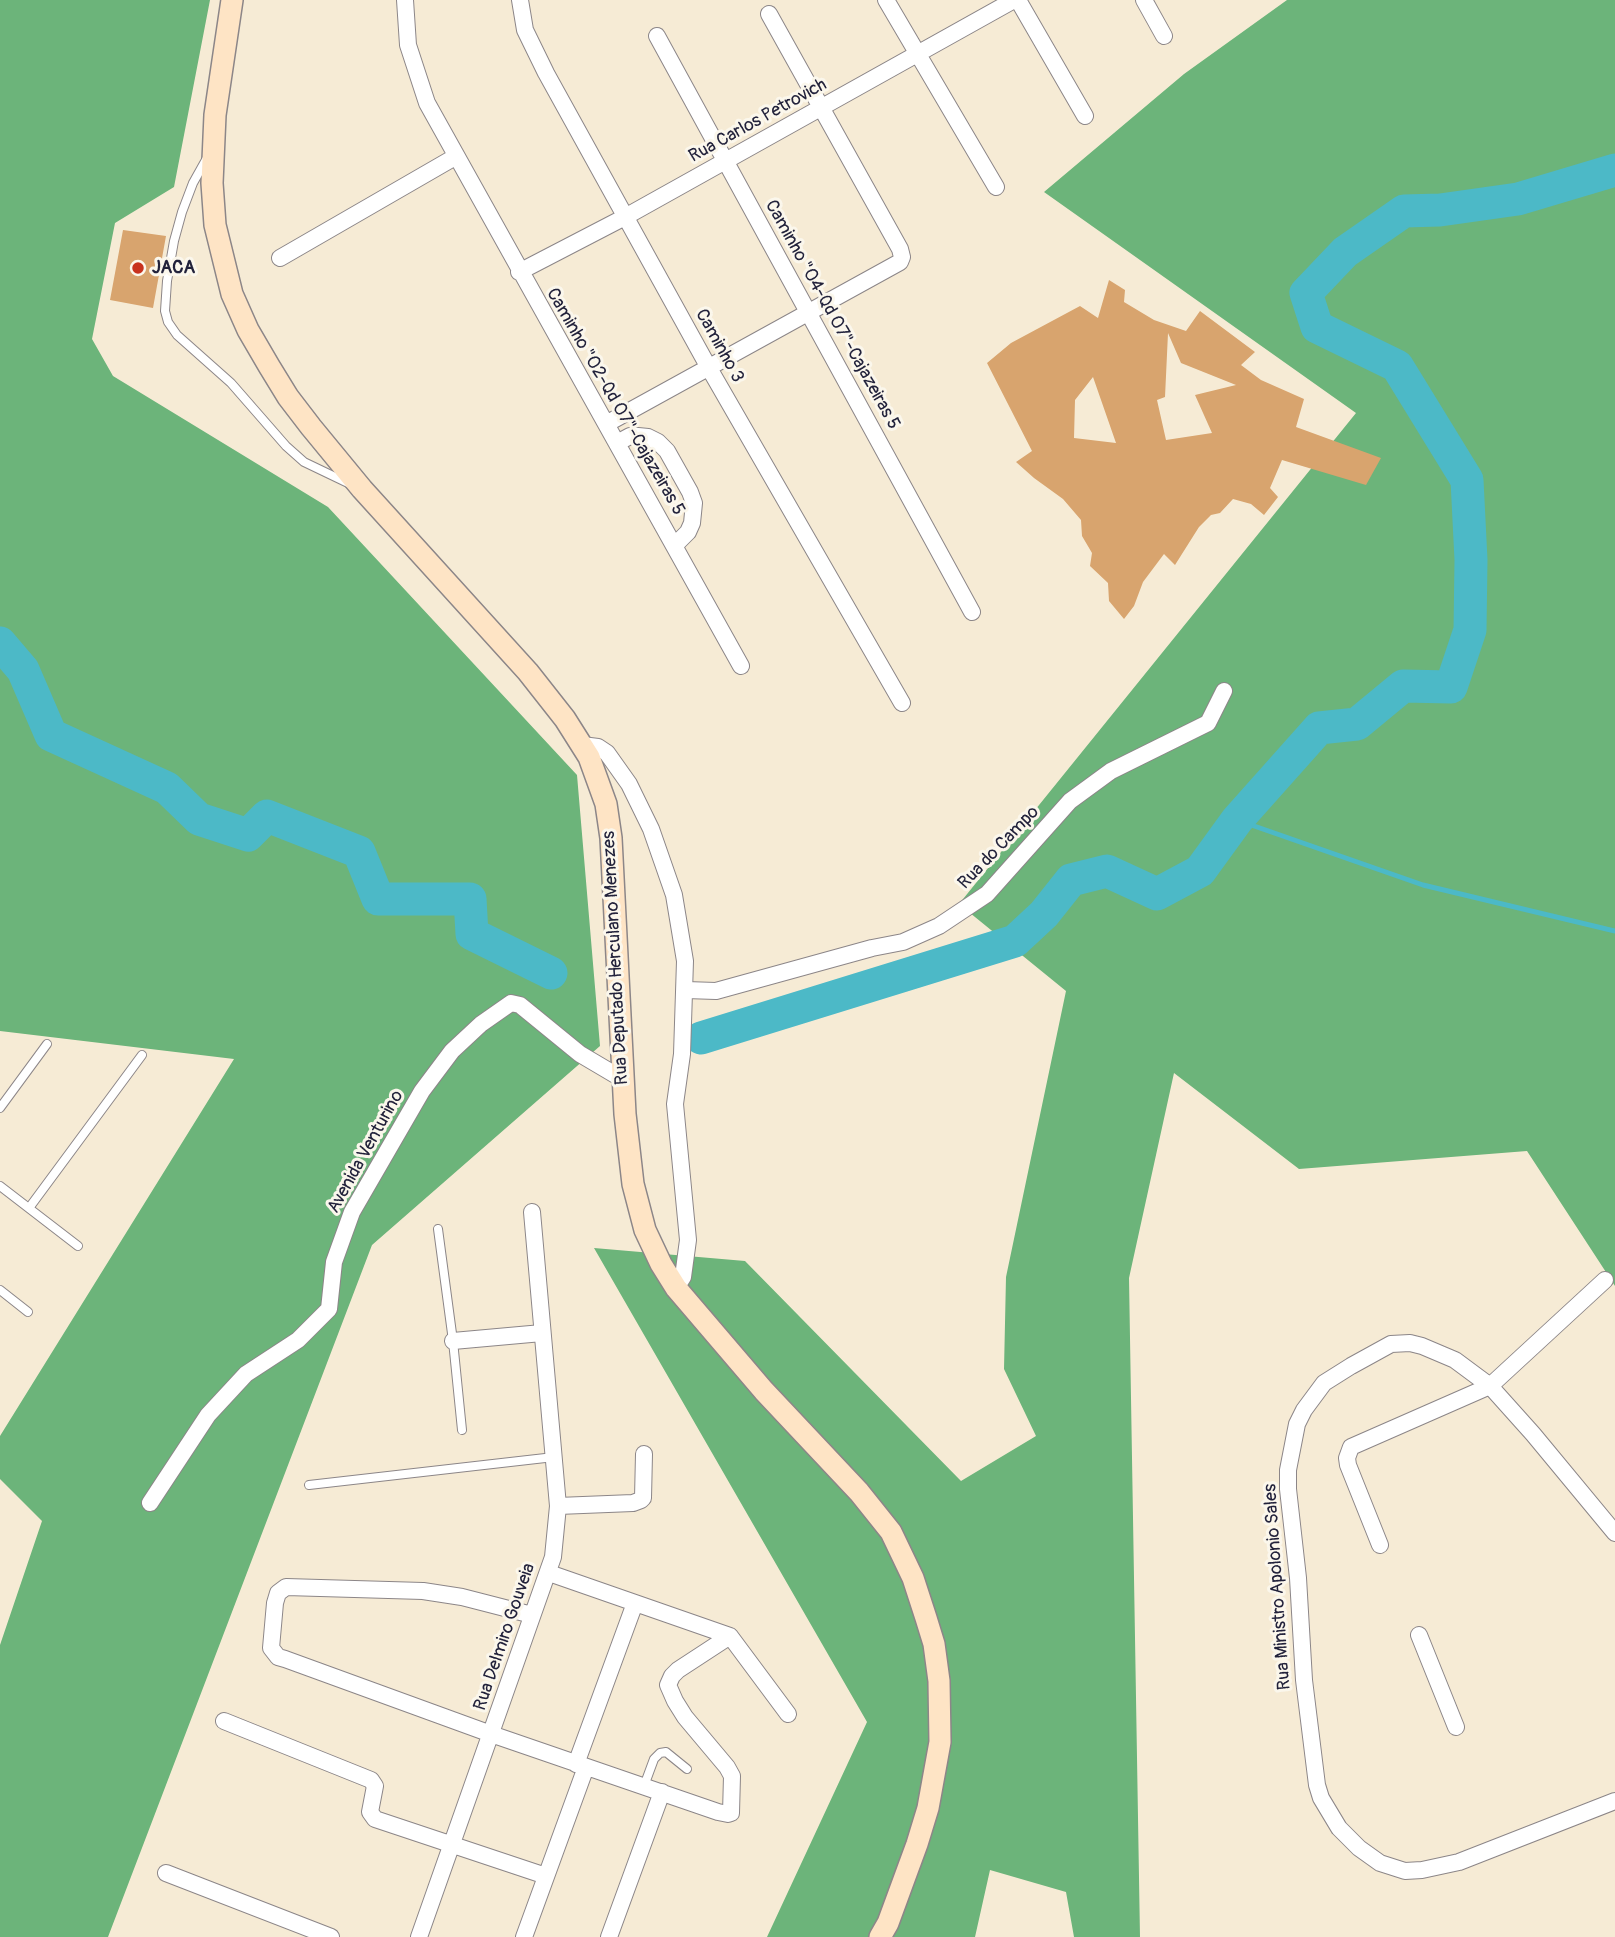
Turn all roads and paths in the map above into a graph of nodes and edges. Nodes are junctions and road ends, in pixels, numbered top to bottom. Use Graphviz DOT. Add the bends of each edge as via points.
graph roads {
  1 [pos="232,0"];
  2 [pos="405,0"];
  3 [pos="520,0"];
  4 [pos="886,0"];
  5 [pos="1016,0"];
  6 [pos="1144,0"];
  7 [pos="769,14"];
  8 [pos="657,36"];
  9 [pos="1164,36"];
  10 [pos="919,53"];
  11 [pos="821,107"];
  12 [pos="1085,116"];
  13 [pos="213,146"];
  14 [pos="455,157"];
  15 [pos="726,160"];
  16 [pos="996,187"];
  17 [pos="625,217"];
  18 [pos="280,258"];
  19 [pos="519,272"];
  20 [pos="809,314"];
  21 [pos="709,368"];
  22 [pos="606,424"];
  23 [pos="617,443"];
  24 [pos="362,489"];
  25 [pos="674,546"];
  26 [pos="972,612"];
  27 [pos="741,666"];
  28 [pos="1224,691"];
  29 [pos="902,703"];
  30 [pos="582,746"];
  31 [pos="686,990"];
  32 [pos="47,1044"];
  33 [pos="142,1055"];
  34 [pos="624,1080"];
  35 [pos="0,1108"];
  36 [pos="0,1186"];
  37 [pos="29,1208"];
  38 [pos="532,1212"];
  39 [pos="438,1228"];
  40 [pos="78,1246"];
  41 [pos="1605,1280"];
  42 [pos="677,1288"];
  43 [pos="0,1290"];
  44 [pos="28,1312"];
  45 [pos="542,1333"];
  46 [pos="453,1341"];
  47 [pos="1490,1387"];
  48 [pos="462,1430"];
  49 [pos="643,1454"];
  50 [pos="554,1457"];
  51 [pos="309,1485"];
  52 [pos="149,1503"];
  53 [pos="558,1506"];
  54 [pos="1615,1533"];
  55 [pos="1380,1545"];
  56 [pos="549,1573"];
  57 [pos="635,1603"];
  58 [pos="532,1615"];
  59 [pos="1419,1635"];
  60 [pos="730,1636"];
  61 [pos="788,1714"];
  62 [pos="224,1721"];
  63 [pos="1455,1727"];
  64 [pos="491,1734"];
  65 [pos="581,1765"];
  66 [pos="687,1769"];
  67 [pos="644,1786"];
  68 [pos="662,1792"];
  69 [pos="1615,1801"];
  70 [pos="453,1846"];
  71 [pos="166,1873"];
  72 [pos="547,1876"];
  73 [pos="331,1937"];
  74 [pos="419,1937"];
  75 [pos="524,1937"];
  76 [pos="609,1937"];
  77 [pos="880,1937"];
  1 -- 13 [label="main road, Rua Deputado Herculano Menezes"];
  2 -- 14 [label="street, Caminho \"02-Qd 07\"-Cajazeiras 5" via="408,45 417,76"];
  3 -- 17 [label="street, Caminho 3" via="531,45"];
  4 -- 10 [label="street"];
  5 -- 10 [label="street, Rua Carlos Petrovich"];
  5 -- 12 [label="street"];
  6 -- 9 [label="street"];
  7 -- 11 [label="street"];
  8 -- 15 [label="street, Caminho \"04-Qd 07\"-Cajazeiras 5"];
  10 -- 11 [label="street, Rua Carlos Petrovich"];
  10 -- 16 [label="street"];
  11 -- 15 [label="street, Rua Carlos Petrovich"];
  11 -- 20 [label="street" via="902,257 885,273"];
  13 -- 24 [label="main road, Rua Deputado Herculano Menezes" via="215,225 232,294 288,397"];
  13 -- 24 [label="lane" via="181,212 167,281 168,322 304,462"];
  14 -- 18 [label="street"];
  14 -- 19 [label="street, Caminho \"02-Qd 07\"-Cajazeiras 5"];
  15 -- 17 [label="street, Rua Carlos Petrovich"];
  15 -- 20 [label="street, Caminho \"04-Qd 07\"-Cajazeiras 5"];
  17 -- 19 [label="street, Rua Carlos Petrovich"];
  17 -- 21 [label="street, Caminho 3"];
  19 -- 22 [label="street, Caminho \"02-Qd 07\"-Cajazeiras 5"];
  20 -- 21 [label="street"];
  20 -- 26 [label="street, Caminho \"04-Qd 07\"-Cajazeiras 5"];
  21 -- 22 [label="street"];
  21 -- 29 [label="street, Caminho 3"];
  22 -- 23 [label="street, Caminho \"02-Qd 07\"-Cajazeiras 5"];
  23 -- 25 [label="street, Caminho \"02-Qd 07\"-Cajazeiras 5"];
  23 -- 25 [label="street" via="630,436 658,442 690,492 692,523"];
  24 -- 30 [label="main road, Rua Deputado Herculano Menezes" via="528,672"];
  25 -- 27 [label="street, Caminho \"02-Qd 07\"-Cajazeiras 5"];
  28 -- 31 [label="street, Rua do Campo" via="1208,723 1111,771 1070,802 987,894 946,923 903,942 716,992"];
  30 -- 31 [label="street" via="607,753 629,784 651,829 674,895"];
  30 -- 34 [label="main road, Rua Deputado Herculano Menezes" via="606,804 611,838"];
  31 -- 42 [label="street" via="675,1104 688,1240 684,1277"];
  32 -- 35 [label="lane"];
  33 -- 37 [label="lane"];
  34 -- 42 [label="main road, Rua Deputado Herculano Menezes" via="639,1211 661,1264"];
  34 -- 52 [label="street, Avenida Venturino" via="580,1054 520,1005 511,1003 481,1024 422,1091 352,1212 334,1262 329,1309 298,1340 246,1374 208,1415"];
  36 -- 37 [label="lane"];
  37 -- 40 [label="lane"];
  38 -- 45 [label="street, Rua Delmiro Gouveia"];
  39 -- 46 [label="lane"];
  41 -- 47 [label="street"];
  42 -- 77 [label="main road, Rua Deputado Herculano Menezes" via="891,1532 926,1618 939,1681 939,1752 917,1844"];
  43 -- 44 [label="lane"];
  45 -- 46 [label="street"];
  45 -- 50 [label="street, Rua Delmiro Gouveia"];
  46 -- 48 [label="lane"];
  47 -- 54 [label="street, Rua Ministro Apolonio Sales"];
  47 -- 55 [label="street" via="1350,1447 1348,1465"];
  47 -- 69 [label="street, Rua Ministro Apolonio Sales" via="1440,1352 1410,1343 1391,1344 1324,1383 1297,1424 1288,1489 1317,1785 1333,1820 1352,1842 1380,1863 1405,1871 1459,1862"];
  49 -- 53 [label="street" via="641,1500"];
  50 -- 51 [label="lane"];
  50 -- 53 [label="street, Rua Delmiro Gouveia"];
  53 -- 56 [label="street, Rua Delmiro Gouveia"];
  56 -- 57 [label="street"];
  56 -- 58 [label="street, Rua Delmiro Gouveia"];
  57 -- 60 [label="street"];
  57 -- 65 [label="street"];
  58 -- 64 [label="street, Rua Delmiro Gouveia"];
  58 -- 64 [label="street" via="446,1594 286,1587 278,1593 271,1641 274,1653"];
  59 -- 63 [label="street"];
  60 -- 61 [label="street"];
  60 -- 68 [label="street" via="677,1670 668,1685 685,1717 732,1776 731,1812 724,1814"];
  62 -- 70 [label="street" via="366,1777 375,1786 370,1812 375,1819"];
  64 -- 65 [label="street"];
  64 -- 70 [label="street, Rua Delmiro Gouveia"];
  65 -- 67 [label="street"];
  65 -- 72 [label="street"];
  66 -- 67 [label="lane" via="666,1752 660,1753"];
  67 -- 68 [label="street"];
  68 -- 76 [label="street"];
  70 -- 72 [label="street"];
  70 -- 74 [label="street, Rua Delmiro Gouveia"];
  71 -- 73 [label="street"];
  72 -- 75 [label="street"];
}
